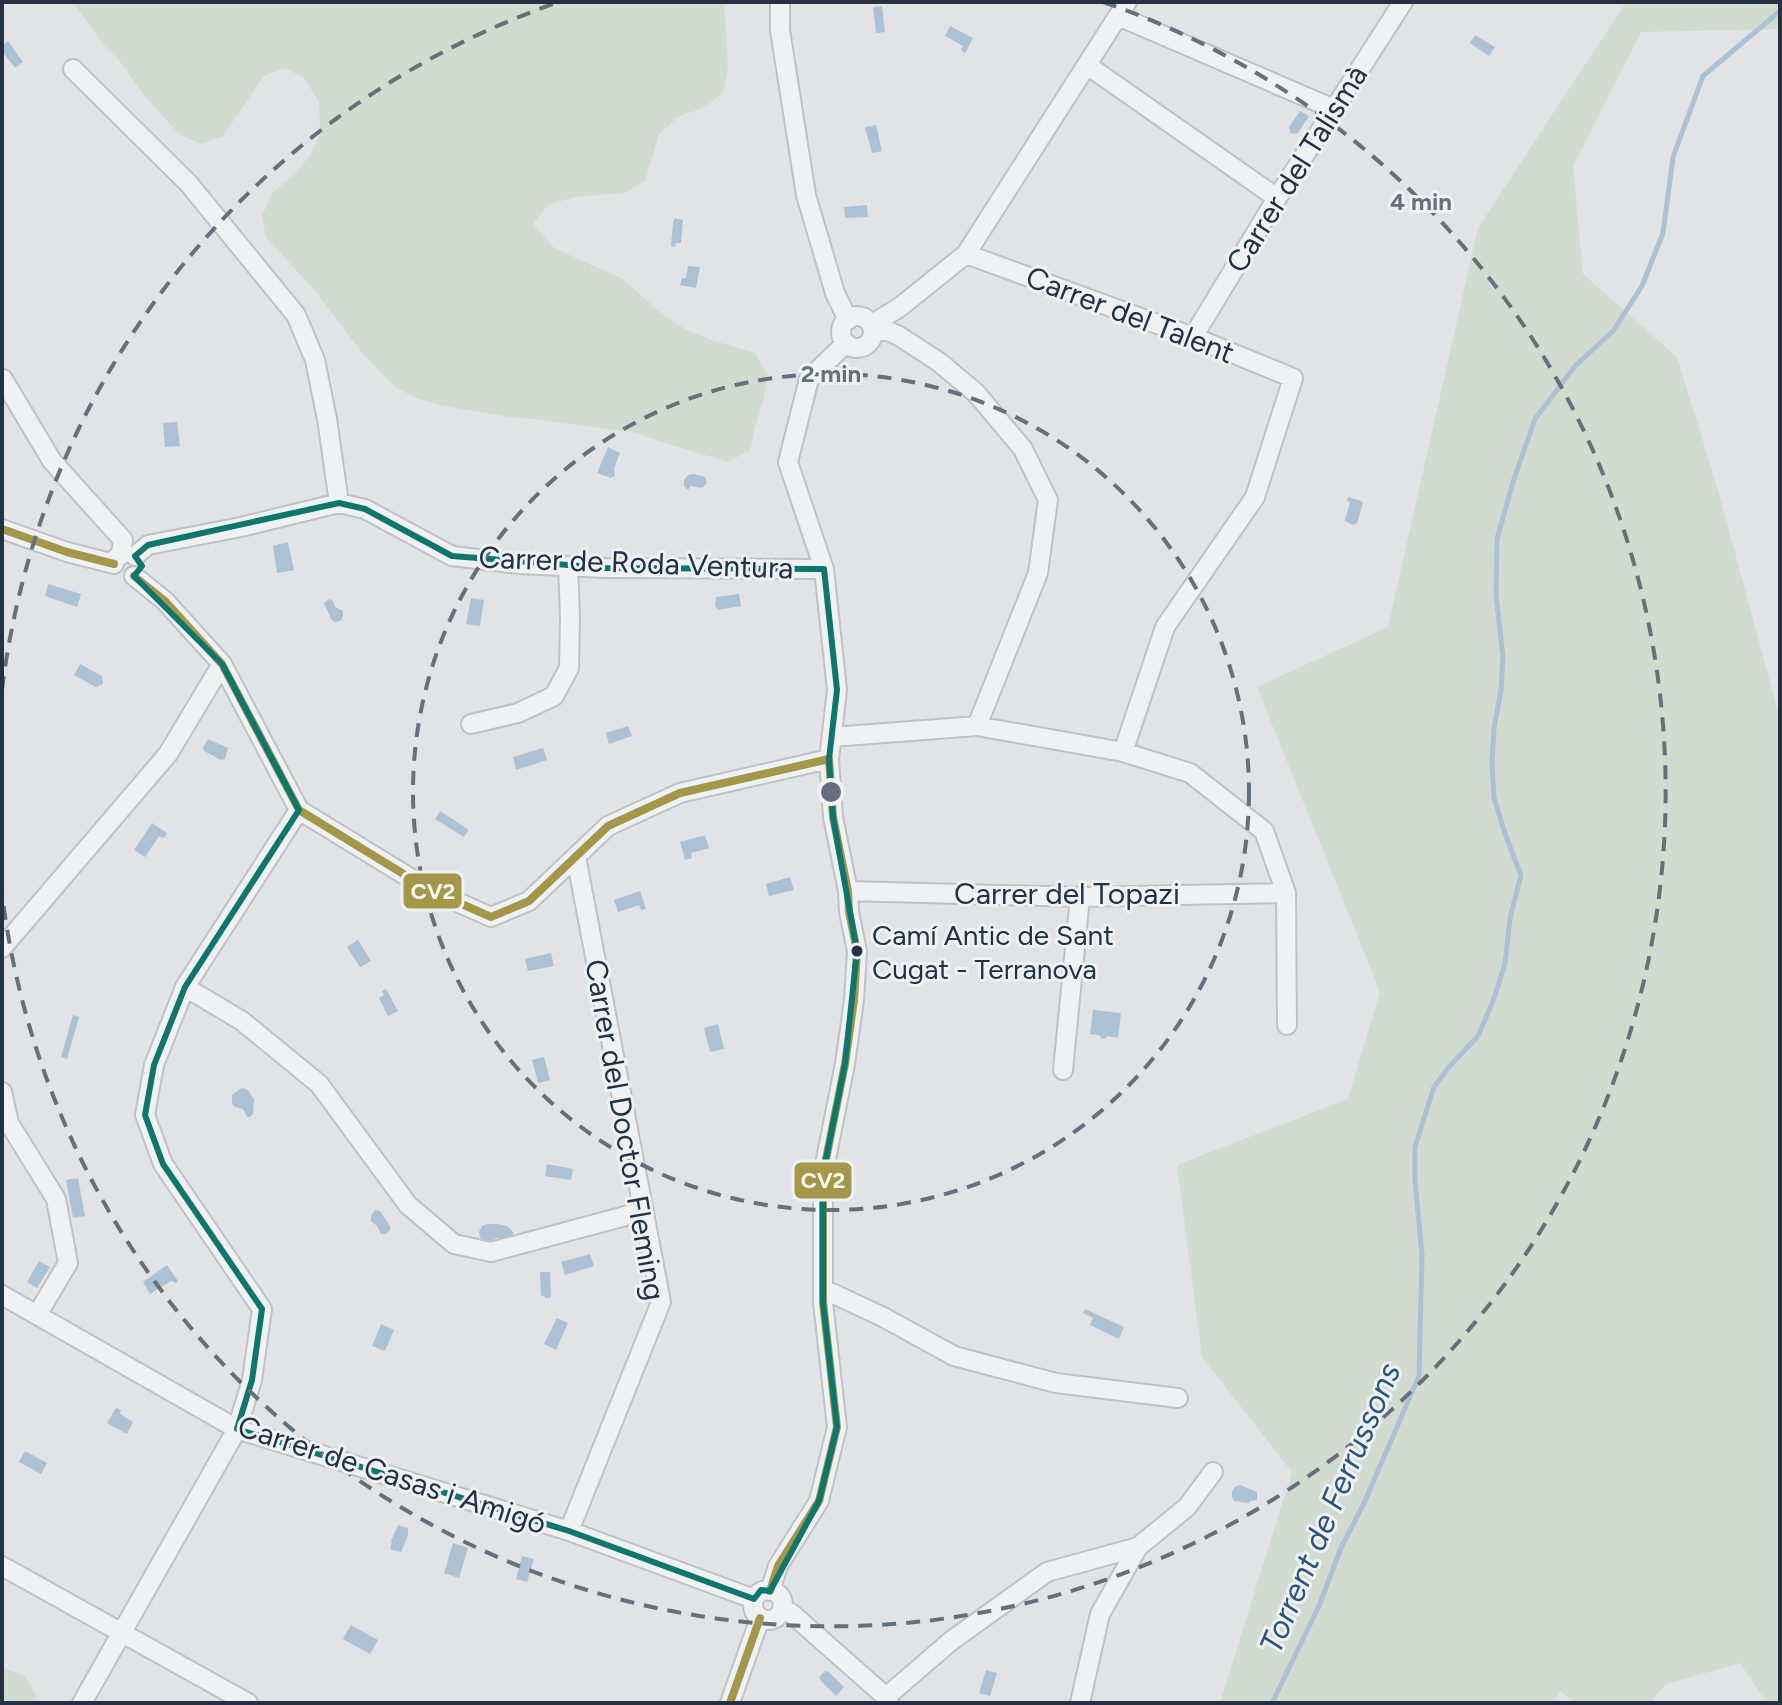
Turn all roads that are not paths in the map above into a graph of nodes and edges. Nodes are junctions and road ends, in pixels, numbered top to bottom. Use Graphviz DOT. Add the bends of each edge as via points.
graph roads {
  1 [pos="780,2"];
  2 [pos="1397,4"];
  3 [pos="1123,9"];
  4 [pos="1087,65"];
  5 [pos="73,69"];
  6 [pos="1334,109"];
  7 [pos="1277,198"];
  8 [pos="966,254"];
  9 [pos="848,320"];
  10 [pos="872,328"];
  11 [pos="1193,337"];
  12 [pos="846,343"];
  13 [pos="3,379"];
  14 [pos="339,503"];
  15 [pos="2,529"];
  16 [pos="123,558"];
  17 [pos="568,566"];
  18 [pos="824,569"];
  19 [pos="222,664"];
  20 [pos="471,724"];
  21 [pos="977,726"];
  22 [pos="832,737"];
  23 [pos="1123,752"];
  24 [pos="829,759"];
  25 [pos="299,810"];
  26 [pos="576,857"];
  27 [pos="848,891"];
  28 [pos="1286,893"];
  29 [pos="1080,897"];
  30 [pos="2,948"];
  31 [pos="185,987"];
  32 [pos="1287,1025"];
  33 [pos="1063,1070"];
  34 [pos="2,1092"];
  35 [pos="644,1211"];
  36 [pos="823,1289"];
  37 [pos="2,1295"];
  38 [pos="37,1315"];
  39 [pos="1178,1398"];
  40 [pos="237,1429"];
  41 [pos="1213,1472"];
  42 [pos="569,1531"];
  43 [pos="1138,1547"];
  44 [pos="2,1566"];
  45 [pos="762,1595"];
  46 [pos="782,1609"];
  47 [pos="760,1618"];
  48 [pos="121,1632"];
  49 [pos="888,1700"];
  50 [pos="82,1703"];
  51 [pos="248,1703"];
  52 [pos="730,1703"];
  53 [pos="1080,1703"];
  1 -- 9 [label="street" via="806,195"];
  2 -- 6 [label="street, Carrer del Talismà"];
  3 -- 4 [label="street"];
  3 -- 6 [label="street"];
  4 -- 7 [label="street"];
  4 -- 8 [label="street"];
  5 -- 14 [label="street" via="189,184 296,315 315,360"];
  6 -- 7 [label="street, Carrer del Talismà"];
  7 -- 11 [label="street, Carrer del Talismà"];
  8 -- 10 [label="street"];
  8 -- 11 [label="street, Carrer del Talent"];
  9 -- 10 [label="street" via="862,317"];
  9 -- 12 [label="street" via="841,333"];
  10 -- 12 [label="street" via="871,340 862,347"];
  10 -- 21 [label="street" via="899,336 976,393 1023,449 1048,500 1038,573"];
  11 -- 23 [label="street, Carrer del Talent" via="1293,378 1255,497 1165,627"];
  12 -- 18 [label="street" via="809,379 788,462"];
  13 -- 16 [label="street" via="52,461 123,540"];
  14 -- 16 [label="street" via="159,542"];
  14 -- 17 [label="street, Carrer de Roda Ventura" via="365,509 452,556"];
  15 -- 16 [label="street" via="67,552"];
  16 -- 19 [label="street" via="139,566 134,576 165,601"];
  17 -- 18 [label="street, Carrer de Roda Ventura"];
  17 -- 20 [label="street" via="569,668 554,696 518,713"];
  18 -- 22 [label="street" via="837,690"];
  19 -- 25 [label="street"];
  19 -- 30 [label="street" via="168,754"];
  21 -- 22 [label="street"];
  21 -- 23 [label="street"];
  22 -- 24 [label="street"];
  23 -- 28 [label="street" via="1190,773 1264,831"];
  24 -- 26 [label="street" via="680,793 608,826"];
  24 -- 27 [label="street" via="833,817"];
  25 -- 26 [label="street" via="428,889 491,917 529,901"];
  25 -- 31 [label="street"];
  26 -- 35 [label="street, Carrer del Doctor Fleming"];
  27 -- 29 [label="street, Carrer del Topazi"];
  27 -- 36 [label="street" via="857,951 854,1000 823,1174"];
  28 -- 29 [label="street, Carrer del Topazi"];
  28 -- 32 [label="street"];
  29 -- 33 [label="street"];
  31 -- 35 [label="street" via="242,1021 319,1084 408,1205 454,1244 491,1252"];
  31 -- 40 [label="street" via="154,1065 145,1115 163,1164 262,1309 252,1380"];
  34 -- 38 [label="street" via="9,1123 56,1199 68,1263"];
  35 -- 42 [label="street, Carrer del Doctor Fleming" via="661,1302"];
  36 -- 39 [label="street" via="954,1356 1056,1383"];
  36 -- 45 [label="street" via="837,1427 819,1501"];
  37 -- 38 [label="street, Carrer de Casas i Amigó"];
  38 -- 40 [label="street, Carrer de Casas i Amigó"];
  40 -- 42 [label="street, Carrer de Casas i Amigó"];
  40 -- 48 [label="street"];
  41 -- 43 [label="street" via="1187,1507"];
  42 -- 45 [label="street, Carrer de Casas i Amigó"];
  43 -- 49 [label="street" via="1047,1572 951,1641"];
  43 -- 53 [label="street" via="1100,1614"];
  44 -- 48 [label="street"];
  45 -- 46 [label="street" via="780,1598"];
  45 -- 47 [label="street" via="753,1610"];
  46 -- 47 [label="street" via="775,1619"];
  46 -- 49 [label="street"];
  47 -- 52 [label="street"];
  48 -- 50 [label="street"];
  48 -- 51 [label="street"];
}
